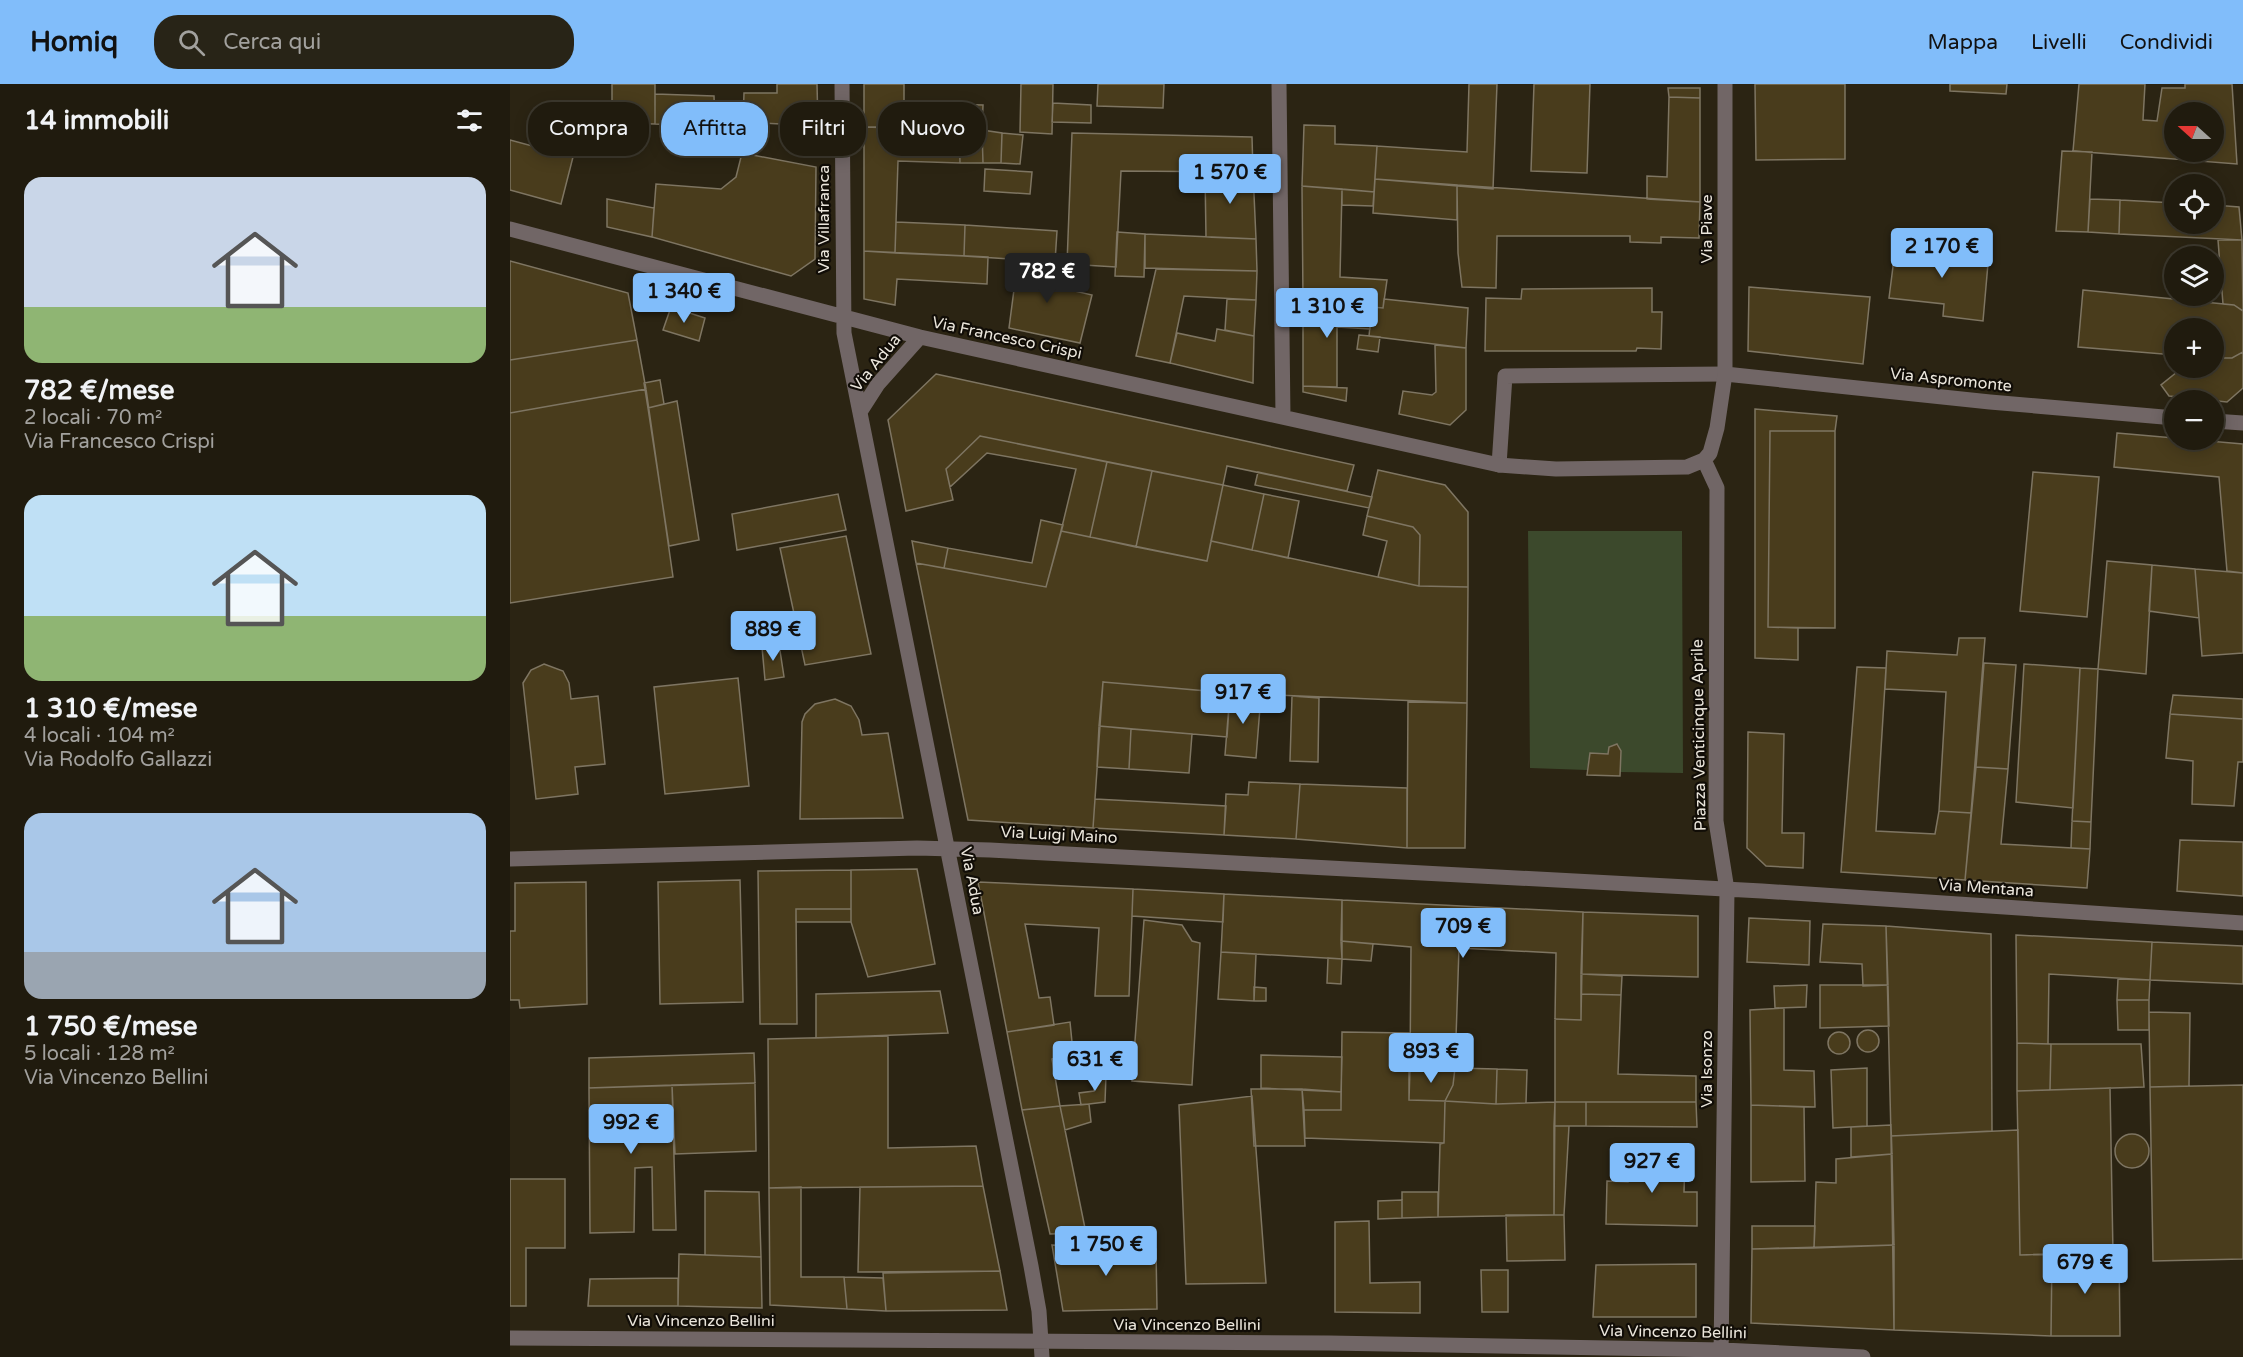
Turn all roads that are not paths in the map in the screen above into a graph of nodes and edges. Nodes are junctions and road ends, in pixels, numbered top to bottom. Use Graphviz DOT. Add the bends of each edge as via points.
graph roads {
  1 [pos="842,84"];
  2 [pos="1279,84"];
  3 [pos="1725,84"];
  4 [pos="510,229"];
  5 [pos="842,319"];
  6 [pos="920,337"];
  7 [pos="1725,374"];
  8 [pos="860,412"];
  9 [pos="1283,417"];
  10 [pos="2164,417"];
  11 [pos="2224,422"];
  12 [pos="2243,423"];
  13 [pos="1704,460"];
  14 [pos="1499,465"];
  15 [pos="947,849"];
  16 [pos="510,859"];
  17 [pos="1727,890"];
  18 [pos="2243,922"];
  19 [pos="510,1338"];
  20 [pos="1042,1350"];
  21 [pos="1722,1354"];
  22 [pos="1863,1357"];
  1 -- 5 [label="street, Via Villafranca"];
  2 -- 9 [label="street"];
  3 -- 7 [label="street, Via Piave"];
  4 -- 5 [label="street, Via Francesco Crispi"];
  5 -- 6 [label="street, Via Francesco Crispi"];
  5 -- 8 [label="street, Via Adua"];
  6 -- 8 [label="street, Via Adua" via="878,384"];
  6 -- 9 [label="street, Via Francesco Crispi"];
  7 -- 10 [label="street, Via Aspromonte"];
  7 -- 13 [label="street" via="1714,443"];
  7 -- 14 [label="street, Via Aspromonte" via="1505,376"];
  8 -- 15 [label="street, Via Adua"];
  9 -- 14 [label="street, Via Francesco Crispi"];
  11 -- 12 [label="street"];
  13 -- 14 [label="street" via="1687,467 1556,469"];
  13 -- 17 [label="street, Piazza Venticinque Aprile" via="1717,488 1716,821"];
  15 -- 16 [label="street, Via Luigi Maino"];
  15 -- 17 [label="street, Via Luigi Maino"];
  15 -- 20 [label="street, Via Adua" via="1031,1266"];
  17 -- 18 [label="street, Via Mentana"];
  17 -- 21 [label="street, Via Isonzo"];
  19 -- 20 [label="street, Via Vincenzo Bellini"];
  20 -- 21 [label="street, Via Vincenzo Bellini" via="1329,1343"];
  21 -- 22 [label="street, Via Vincenzo Bellini"];
}
